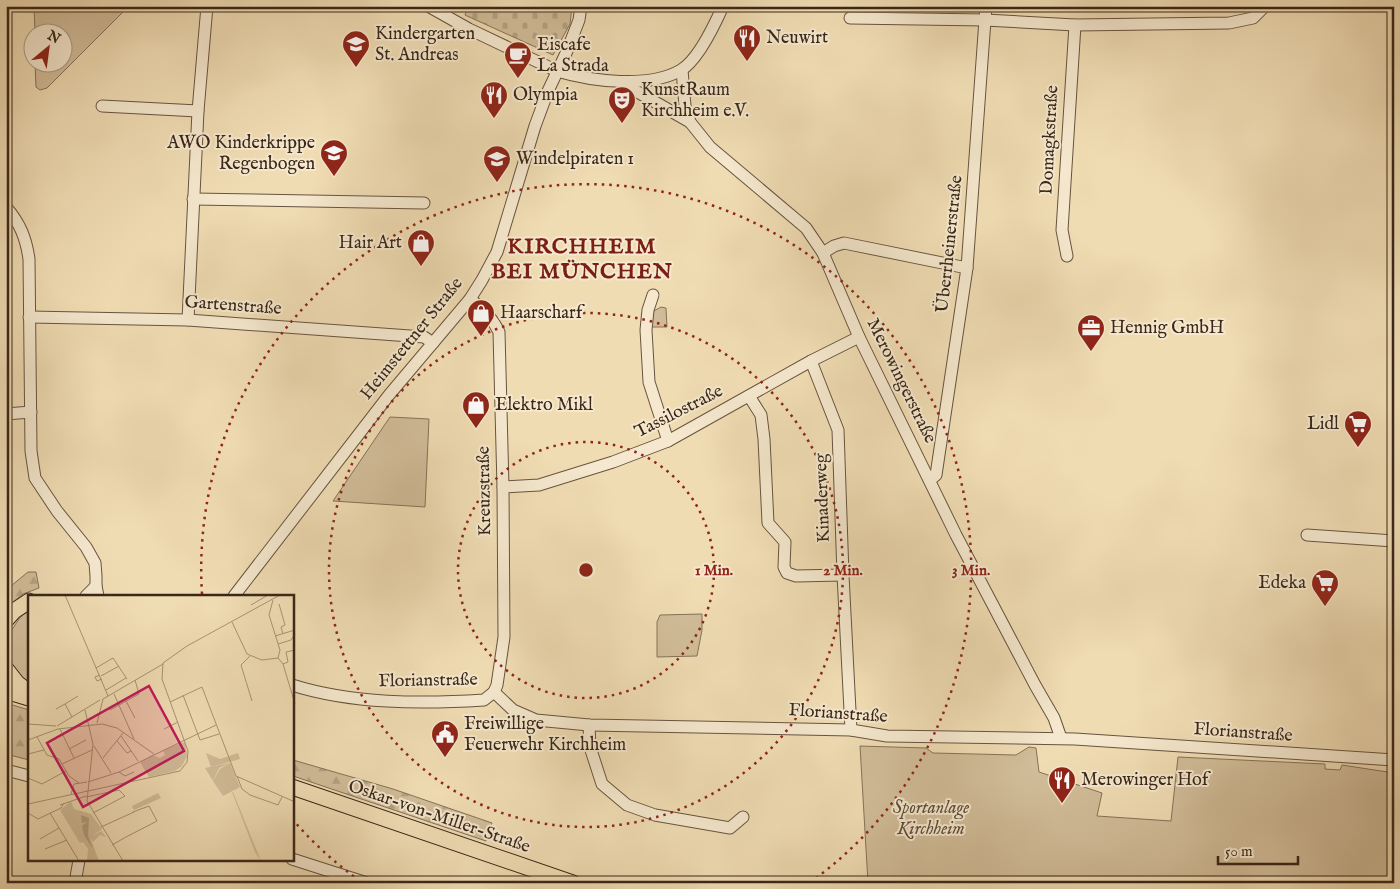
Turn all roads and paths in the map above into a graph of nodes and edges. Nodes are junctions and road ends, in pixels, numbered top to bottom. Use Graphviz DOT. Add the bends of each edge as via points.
graph roads {
  1 [pos="207,6"];
  2 [pos="428,6"];
  3 [pos="581,6"];
  4 [pos="723,6"];
  5 [pos="986,6"];
  6 [pos="1265,6"];
  7 [pos="850,18"];
  8 [pos="985,20"];
  9 [pos="1074,25"];
  10 [pos="682,70"];
  11 [pos="557,71"];
  12 [pos="620,82"];
  13 [pos="102,106"];
  14 [pos="198,111"];
  15 [pos="690,122"];
  16 [pos="193,199"];
  17 [pos="424,203"];
  18 [pos="6,207"];
  19 [pos="823,253"];
  20 [pos="1067,256"];
  21 [pos="968,268"];
  22 [pos="653,295"];
  23 [pos="470,299"];
  24 [pos="29,317"];
  25 [pos="188,320"];
  26 [pos="860,337"];
  27 [pos="433,343"];
  28 [pos="811,361"];
  29 [pos="749,396"];
  30 [pos="31,412"];
  31 [pos="6,414"];
  32 [pos="668,440"];
  33 [pos="930,480"];
  34 [pos="503,487"];
  35 [pos="1307,535"];
  36 [pos="1394,541"];
  37 [pos="843,575"];
  38 [pos="97,591"];
  39 [pos="235,595"];
  40 [pos="28,602"];
  41 [pos="6,620"];
  42 [pos="6,670"];
  43 [pos="294,685"];
  44 [pos="6,691"];
  45 [pos="28,691"];
  46 [pos="494,692"];
  47 [pos="28,698"];
  48 [pos="589,725"];
  49 [pos="852,730"];
  50 [pos="1060,738"];
  51 [pos="1394,760"];
  52 [pos="6,770"];
  53 [pos="26,777"];
  54 [pos="294,788"];
  55 [pos="743,817"];
  56 [pos="294,860"];
  57 [pos="79,862"];
  58 [pos="75,883"];
  59 [pos="366,883"];
  60 [pos="574,883"];
  1 -- 14 [label="street"];
  2 -- 11 [label="street"];
  3 -- 11 [label="street, Heimstettner Straße" via="579,20"];
  4 -- 10 [label="street" via="702,46"];
  5 -- 8 [label="street, Überrheinerstraße"];
  6 -- 9 [label="street" via="1253,18 1229,23"];
  7 -- 8 [label="street"];
  8 -- 9 [label="street"];
  8 -- 21 [label="street, Überrheinerstraße"];
  9 -- 20 [label="street, Domagkstraße" via="1062,230"];
  10 -- 12 [label="street" via="654,78"];
  10 -- 15 [label="street, Merowingerstraße" via="685,106"];
  11 -- 12 [label="street"];
  11 -- 23 [label="street, Heimstettner Straße" via="535,126 497,252"];
  12 -- 15 [label="street"];
  13 -- 14 [label="street"];
  14 -- 16 [label="street"];
  15 -- 19 [label="street, Merowingerstraße" via="710,147 806,228"];
  16 -- 17 [label="street"];
  16 -- 25 [label="street"];
  18 -- 24 [label="street" via="27,242"];
  19 -- 21 [label="street" via="844,243"];
  19 -- 26 [label="street, Merowingerstraße"];
  21 -- 33 [label="street, Überrheinerstraße" via="936,475"];
  22 -- 32 [label="street" via="646,330 649,382"];
  23 -- 27 [label="street, Heimstettner Straße"];
  23 -- 34 [label="street, Kreuzstraße" via="485,310 499,332"];
  24 -- 25 [label="street, Gartenstraße"];
  24 -- 30 [label="street"];
  25 -- 27 [label="street, Gartenstraße" via="424,338"];
  26 -- 28 [label="street, Tassilostraße"];
  26 -- 33 [label="street, Merowingerstraße"];
  27 -- 39 [label="street, Heimstettner Straße"];
  28 -- 29 [label="street, Tassilostraße"];
  28 -- 37 [label="street, Kinaderweg" via="838,430"];
  29 -- 32 [label="street, Tassilostraße"];
  29 -- 37 [label="street" via="761,415 768,523 784,542 787,573 796,576"];
  30 -- 31 [label="street"];
  30 -- 38 [label="street" via="35,478 86,547 94,563"];
  32 -- 34 [label="street, Tassilostraße" via="614,462 539,485"];
  33 -- 50 [label="street, Merowingerstraße" via="998,617 1054,718"];
  34 -- 46 [label="street, Kreuzstraße" via="504,637"];
  35 -- 36 [label="street"];
  37 -- 49 [label="street, Kinaderweg"];
  40 -- 41 [label="main road"];
  42 -- 45 [label="main road"];
  43 -- 46 [label="street, Florianstraße" via="350,697 407,702 484,700"];
  44 -- 47 [label="main road"];
  46 -- 48 [label="street, Florianstraße" via="513,710 536,720"];
  48 -- 49 [label="street, Florianstraße"];
  48 -- 55 [label="street" via="590,747 602,784 627,805 655,815 730,828"];
  49 -- 50 [label="street, Florianstraße" via="886,736"];
  50 -- 51 [label="street, Florianstraße"];
  52 -- 53 [label="street"];
  54 -- 60 [label="main road, Oskar-von-Miller-Straße"];
  56 -- 59 [label="street"];
  57 -- 58 [label="street"];
}
